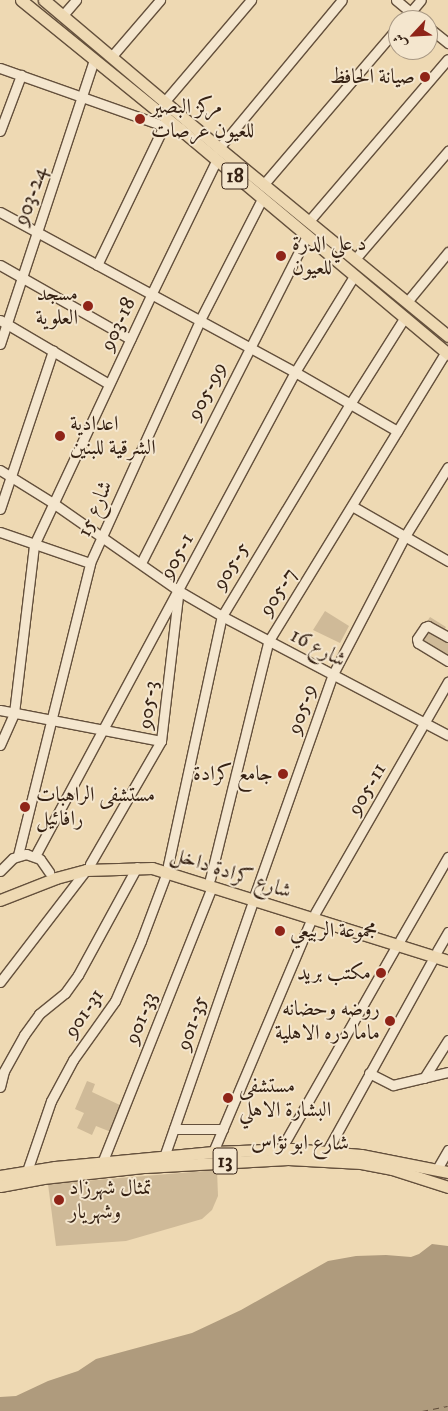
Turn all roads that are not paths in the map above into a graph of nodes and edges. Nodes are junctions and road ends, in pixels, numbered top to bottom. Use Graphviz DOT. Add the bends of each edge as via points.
graph roads {
  1 [pos="21,0"];
  2 [pos="44,0"];
  3 [pos="76,0"];
  4 [pos="160,0"];
  5 [pos="251,0"];
  6 [pos="342,0"];
  7 [pos="396,0"];
  8 [pos="421,0"];
  9 [pos="408,10"];
  10 [pos="413,10"];
  11 [pos="63,15"];
  12 [pos="438,34"];
  13 [pos="388,39"];
  14 [pos="448,43"];
  15 [pos="112,56"];
  16 [pos="448,59"];
  17 [pos="94,60"];
  18 [pos="0,68"];
  19 [pos="21,75"];
  20 [pos="83,98"];
  21 [pos="165,101"];
  22 [pos="164,126"];
  23 [pos="180,129"];
  24 [pos="0,131"];
  25 [pos="219,148"];
  26 [pos="448,151"];
  27 [pos="216,161"];
  28 [pos="264,185"];
  29 [pos="262,199"];
  30 [pos="0,212"];
  31 [pos="309,221"];
  32 [pos="38,233"];
  33 [pos="307,236"];
  34 [pos="448,252"];
  35 [pos="355,260"];
  36 [pos="0,265"];
  37 [pos="98,265"];
  38 [pos="354,276"];
  39 [pos="23,278"];
  40 [pos="151,294"];
  41 [pos="407,302"];
  42 [pos="405,318"];
  43 [pos="200,320"];
  44 [pos="3,322"];
  45 [pos="448,336"];
  46 [pos="130,339"];
  47 [pos="0,344"];
  48 [pos="249,347"];
  49 [pos="53,351"];
  50 [pos="447,353"];
  51 [pos="295,372"];
  52 [pos="109,384"];
  53 [pos="350,404"];
  54 [pos="397,431"];
  55 [pos="448,467"];
  56 [pos="0,470"];
  57 [pos="10,477"];
  58 [pos="53,504"];
  59 [pos="352,506"];
  60 [pos="0,509"];
  61 [pos="0,532"];
  62 [pos="101,536"];
  63 [pos="405,536"];
  64 [pos="34,545"];
  65 [pos="448,561"];
  66 [pos="90,563"];
  67 [pos="141,563"];
  68 [pos="179,591"];
  69 [pos="222,616"];
  70 [pos="448,637"];
  71 [pos="268,642"];
  72 [pos="448,661"];
  73 [pos="332,676"];
  74 [pos="448,682"];
  75 [pos="0,710"];
  76 [pos="14,713"];
  77 [pos="51,720"];
  78 [pos="425,722"];
  79 [pos="102,730"];
  80 [pos="448,735"];
  81 [pos="162,741"];
  82 [pos="0,745"];
  83 [pos="18,855"];
  84 [pos="34,856"];
  85 [pos="448,857"];
  86 [pos="88,867"];
  87 [pos="138,867"];
  88 [pos="168,869"];
  89 [pos="0,871"];
  90 [pos="50,872"];
  91 [pos="211,883"];
  92 [pos="0,893"];
  93 [pos="254,897"];
  94 [pos="0,900"];
  95 [pos="314,916"];
  96 [pos="448,932"];
  97 [pos="398,942"];
  98 [pos="440,954"];
  99 [pos="448,961"];
  100 [pos="0,982"];
  101 [pos="448,1040"];
  102 [pos="448,1072"];
  103 [pos="369,1073"];
  104 [pos="424,1078"];
  105 [pos="0,1087"];
  106 [pos="174,1129"];
  107 [pos="223,1129"];
  108 [pos="281,1149"];
  109 [pos="448,1150"];
  110 [pos="328,1151"];
  111 [pos="213,1152"];
  112 [pos="164,1157"];
  113 [pos="342,1157"];
  114 [pos="102,1163"];
  115 [pos="27,1170"];
  116 [pos="442,1170"];
  117 [pos="0,1176"];
  118 [pos="0,1186"];
  119 [pos="448,1187"];
  1 -- 17 [label="main road, 18"];
  2 -- 11 [label="main road, 18"];
  3 -- 11 [label="street"];
  4 -- 15 [label="street"];
  5 -- 21 [label="street"];
  6 -- 25 [label="street"];
  7 -- 9 [label="street"];
  8 -- 10 [label="street"];
  11 -- 15 [label="main road, 18"];
  12 -- 14 [label="street"];
  13 -- 28 [label="street"];
  15 -- 21 [label="main road, 18"];
  16 -- 31 [label="street"];
  17 -- 20 [label="street, 903-24"];
  17 -- 23 [label="main road, 18"];
  18 -- 19 [label="street"];
  19 -- 20 [label="street"];
  19 -- 24 [label="street"];
  20 -- 22 [label="street"];
  20 -- 32 [label="street, 903-24"];
  21 -- 25 [label="main road, 18"];
  22 -- 23 [label="street"];
  22 -- 37 [label="street"];
  23 -- 27 [label="main road, 18"];
  25 -- 28 [label="main road, 18"];
  26 -- 35 [label="street"];
  27 -- 29 [label="main road, 18"];
  27 -- 40 [label="street, 903-18"];
  28 -- 31 [label="main road, 18"];
  29 -- 33 [label="main road, 18"];
  29 -- 43 [label="street, شارع 15"];
  30 -- 32 [label="street"];
  31 -- 35 [label="main road, 18"];
  32 -- 37 [label="street"];
  32 -- 39 [label="street, 903-24"];
  33 -- 38 [label="main road, 18"];
  33 -- 48 [label="street, 905-99"];
  34 -- 41 [label="street"];
  35 -- 41 [label="main road, 18"];
  36 -- 39 [label="street"];
  37 -- 40 [label="street"];
  38 -- 42 [label="main road, 18"];
  38 -- 51 [label="street, 905-1"];
  39 -- 44 [label="street, 903-24"];
  39 -- 46 [label="street"];
  40 -- 43 [label="street"];
  40 -- 46 [label="street, 903-18"];
  41 -- 45 [label="main road, 18"];
  42 -- 50 [label="main road, 18"];
  42 -- 53 [label="street, 905-5"];
  43 -- 48 [label="street"];
  43 -- 62 [label="street, شارع 15"];
  44 -- 47 [label="street, 903-24"];
  44 -- 49 [label="street"];
  46 -- 52 [label="street, 903-18"];
  48 -- 51 [label="street"];
  48 -- 67 [label="street, 905-99"];
  49 -- 52 [label="street"];
  49 -- 57 [label="street"];
  50 -- 54 [label="street, 905-7"];
  51 -- 53 [label="street"];
  51 -- 68 [label="street, 905-1"];
  52 -- 58 [label="street, 903-18"];
  53 -- 54 [label="street"];
  53 -- 69 [label="street, 905-5"];
  54 -- 59 [label="street, 905-7"];
  55 -- 63 [label="street, 905-9"];
  56 -- 57 [label="street, شارع 16"];
  57 -- 58 [label="street, شارع 16"];
  57 -- 60 [label="street"];
  58 -- 62 [label="street, شارع 16"];
  58 -- 64 [label="street, 903-18"];
  59 -- 63 [label="street"];
  59 -- 71 [label="street, 905-7"];
  61 -- 64 [label="street"];
  62 -- 66 [label="street, شارع 15"];
  62 -- 67 [label="street, شارع 16"];
  63 -- 65 [label="street"];
  63 -- 73 [label="street, 905-9"];
  64 -- 66 [label="street"];
  64 -- 76 [label="street, 903-18"];
  66 -- 77 [label="street, شارع 15"];
  67 -- 68 [label="street, شارع 16"];
  68 -- 69 [label="street, شارع 16"];
  68 -- 79 [label="street, 905-1"];
  68 -- 81 [label="street, 905-3"];
  69 -- 71 [label="street, شارع 16"];
  69 -- 88 [label="street, 905-5"];
  70 -- 72 [label="street" via="428,626 417,639 418,643"];
  71 -- 73 [label="street, شارع 16"];
  71 -- 91 [label="street, 905-7"];
  73 -- 78 [label="street, شارع 16"];
  73 -- 93 [label="street, 905-9"];
  74 -- 78 [label="street, 905-11"];
  75 -- 76 [label="street"];
  76 -- 77 [label="street"];
  76 -- 82 [label="street, 903-18"];
  77 -- 79 [label="street"];
  77 -- 83 [label="street, شارع 15"];
  78 -- 80 [label="street, شارع 16"];
  78 -- 95 [label="street, 905-11"];
  79 -- 81 [label="street"];
  79 -- 84 [label="street, 905-1"];
  81 -- 86 [label="street, 905-3"];
  83 -- 84 [label="street"];
  83 -- 89 [label="street"];
  84 -- 90 [label="street"];
  85 -- 97 [label="street"];
  86 -- 87 [label="main road, شارع كرادة داخل"];
  86 -- 88 [label="main road, شارع كرادة داخل" via="143,861"];
  86 -- 90 [label="main road, شارع كرادة داخل"];
  86 -- 94 [label="main road, شارع كرادة داخل"];
  86 -- 100 [label="street, 905-3"];
  87 -- 88 [label="main road, شارع كرادة داخل"];
  87 -- 105 [label="street" via="78,975 65,993 39,1014 24,1035 4,1071"];
  88 -- 91 [label="main road, شارع كرادة داخل"];
  88 -- 115 [label="street, 901-31" via="115,1001 73,1060 51,1101"];
  90 -- 92 [label="main road, شارع كرادة داخل"];
  91 -- 93 [label="main road, شارع كرادة داخل"];
  91 -- 114 [label="street, 901-33"];
  93 -- 95 [label="main road, شارع كرادة داخل"];
  93 -- 106 [label="street, 901-35"];
  95 -- 97 [label="main road, شارع كرادة داخل"];
  95 -- 107 [label="street, 905-11"];
  96 -- 98 [label="street"];
  97 -- 98 [label="main road, شارع كرادة داخل"];
  97 -- 108 [label="street"];
  98 -- 99 [label="main road, شارع كرادة داخل"];
  98 -- 103 [label="street"];
  101 -- 104 [label="street"];
  102 -- 104 [label="street"];
  103 -- 104 [label="street" via="393,1085"];
  103 -- 110 [label="street"];
  106 -- 107 [label="street"];
  106 -- 112 [label="street, 901-35"];
  107 -- 111 [label="street, 905-11"];
  108 -- 110 [label="main road, شارع ابو نؤاس / 13"];
  108 -- 111 [label="main road, شارع ابو نؤاس / 13"];
  109 -- 116 [label="street"];
  110 -- 113 [label="main road, شارع ابو نؤاس / 13"];
  111 -- 112 [label="main road, شارع ابو نؤاس / 13"];
  112 -- 114 [label="main road, شارع ابو نؤاس / 13"];
  113 -- 116 [label="main road, شارع ابو نؤاس / 13"];
  113 -- 118 [label="main road, شارع ابو نؤاس / 13" via="145,1167"];
  113 -- 119 [label="main road, شارع ابو نؤاس / 13"];
  114 -- 115 [label="main road, شارع ابو نؤاس / 13"];
  115 -- 117 [label="main road, شارع ابو نؤاس / 13"];
}
